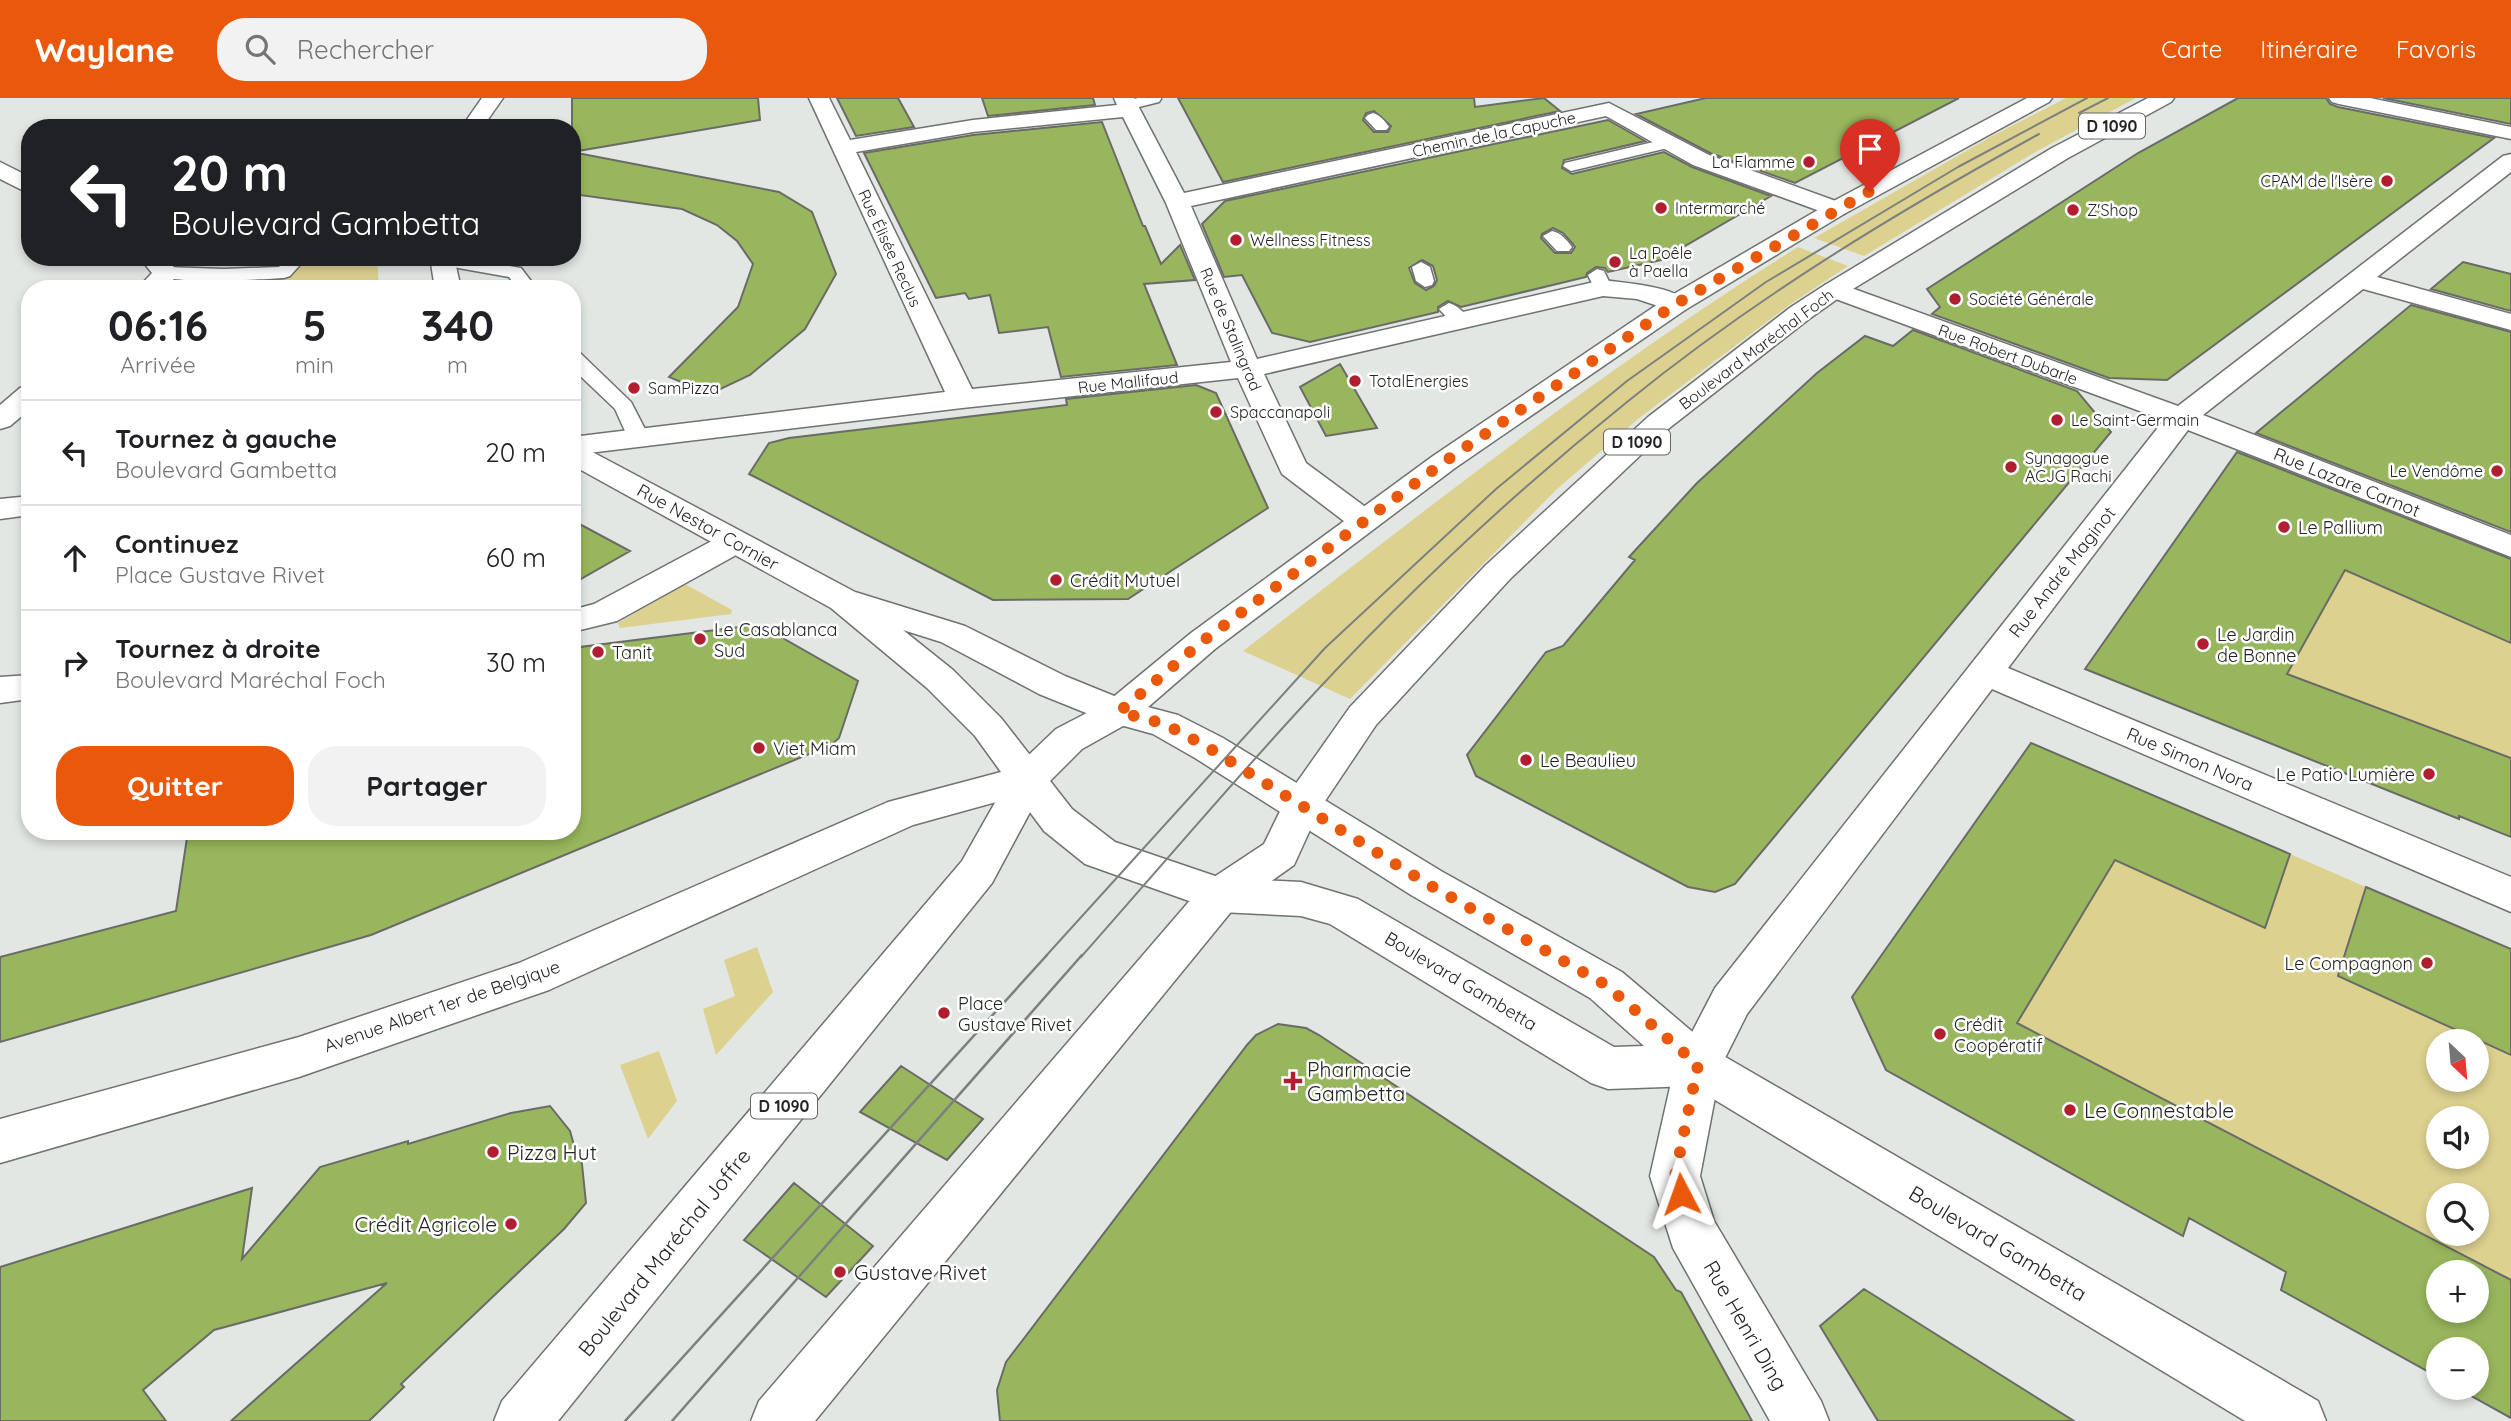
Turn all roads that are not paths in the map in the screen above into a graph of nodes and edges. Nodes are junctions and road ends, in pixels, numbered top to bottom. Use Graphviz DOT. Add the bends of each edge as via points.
graph roads {
  1 [pos="493,98"];
  2 [pos="818,98"];
  3 [pos="2042,98"];
  4 [pos="2164,98"];
  5 [pos="2339,98"];
  6 [pos="1154,99"];
  7 [pos="1126,104"];
  8 [pos="478,119"];
  9 [pos="2511,133"];
  10 [pos="1670,144"];
  11 [pos="842,148"];
  12 [pos="2511,161"];
  13 [pos="1571,166"];
  14 [pos="0,169"];
  15 [pos="21,182"];
  16 [pos="1178,203"];
  17 [pos="1836,209"];
  18 [pos="290,266"];
  19 [pos="484,266"];
  20 [pos="156,273"];
  21 [pos="521,280"];
  22 [pos="2359,280"];
  23 [pos="1834,290"];
  24 [pos="1676,304"];
  25 [pos="2511,322"];
  26 [pos="581,366"];
  27 [pos="1248,369"];
  28 [pos="962,399"];
  29 [pos="21,402"];
  30 [pos="2182,417"];
  31 [pos="0,421"];
  32 [pos="638,437"];
  33 [pos="581,445"];
  34 [pos="581,458"];
  35 [pos="21,506"];
  36 [pos="0,509"];
  37 [pos="1364,522"];
  38 [pos="735,542"];
  39 [pos="2511,547"];
  40 [pos="843,600"];
  41 [pos="581,619"];
  42 [pos="1985,672"];
  43 [pos="21,688"];
  44 [pos="0,690"];
  45 [pos="1119,712"];
  46 [pos="1028,779"];
  47 [pos="1302,805"];
  48 [pos="1220,895"];
  49 [pos="2511,895"];
  50 [pos="1698,1065"];
  51 [pos="0,1141"];
  52 [pos="783,1420"];
  53 [pos="522,1421"];
  54 [pos="1801,1421"];
  55 [pos="2298,1421"];
  1 -- 8 [label="street"];
  2 -- 11 [label="street, Rue Élisée Reclus"];
  3 -- 17 [label="street, D 1090"];
  4 -- 23 [label="street, Boulevard Maréchal Foch / D 1090" via="2060,153"];
  5 -- 9 [label="street"];
  6 -- 7 [label="lane"];
  7 -- 11 [label="street"];
  7 -- 16 [label="street, Rue de Stalingrad"];
  10 -- 13 [label="lane"];
  10 -- 16 [label="street, Chemin de la Capuche" via="1609,109 1399,150"];
  10 -- 17 [label="street, Chemin de la Capuche" via="1700,160"];
  11 -- 28 [label="street, Rue Élisée Reclus"];
  12 -- 22 [label="street, Rue André Maginot"];
  14 -- 15 [label="street"];
  16 -- 27 [label="street, Rue de Stalingrad"];
  17 -- 24 [label="street, D 1090"];
  18 -- 20 [label="lane" via="284,272 260,275"];
  19 -- 21 [label="lane" via="515,272"];
  22 -- 25 [label="street"];
  22 -- 30 [label="street, Rue André Maginot"];
  23 -- 30 [label="street, Rue Robert Dubarle"];
  23 -- 47 [label="street, Boulevard Maréchal Foch / D 1090" via="1658,423 1499,572 1363,716"];
  24 -- 27 [label="street, Rue Mallifaud" via="1600,281"];
  24 -- 37 [label="street, D 1090"];
  26 -- 32 [label="lane" via="624,406"];
  27 -- 28 [label="street, Rue Mallifaud"];
  27 -- 37 [label="street, Rue de Stalingrad" via="1293,468"];
  28 -- 32 [label="street, Rue Mallifaud"];
  29 -- 31 [label="street"];
  30 -- 39 [label="street, Rue Lazare Carnot"];
  30 -- 42 [label="street, Rue André Maginot"];
  32 -- 33 [label="street, Rue Mallifaud"];
  34 -- 38 [label="street, Rue Nestor Cornier"];
  35 -- 36 [label="street"];
  37 -- 45 [label="street, D 1090" via="1203,641"];
  38 -- 40 [label="street, Rue Nestor Cornier"];
  38 -- 41 [label="street" via="605,613"];
  40 -- 45 [label="street, Rue Nestor Cornier" via="953,634 1052,685"];
  40 -- 46 [label="street, Rue Nestor Cornier" via="940,679 988,727"];
  42 -- 49 [label="street, Rue Simon Nora"];
  42 -- 50 [label="street, Rue André Maginot" via="1731,1001"];
  43 -- 44 [label="street"];
  45 -- 46 [label="street, D 1090" via="1069,739"];
  45 -- 47 [label="street" via="1165,724"];
  46 -- 48 [label="street" via="1058,820 1100,853"];
  46 -- 51 [label="street, Avenue Albert 1er de Belgique" via="902,813 533,977 299,1057"];
  46 -- 53 [label="street, Boulevard Maréchal Joffre / D 1090" via="976,872"];
  47 -- 48 [label="street, D 1090" via="1279,854"];
  47 -- 50 [label="street, Boulevard Gambetta" via="1426,883 1606,985"];
  48 -- 50 [label="street, Boulevard Gambetta" via="1301,899 1343,911 1608,1068"];
  48 -- 52 [label="street, D 1090"];
  50 -- 54 [label="street, Rue Henri Ding" via="1675,1176 1691,1231"];
  50 -- 55 [label="street, Boulevard Gambetta"];
}
